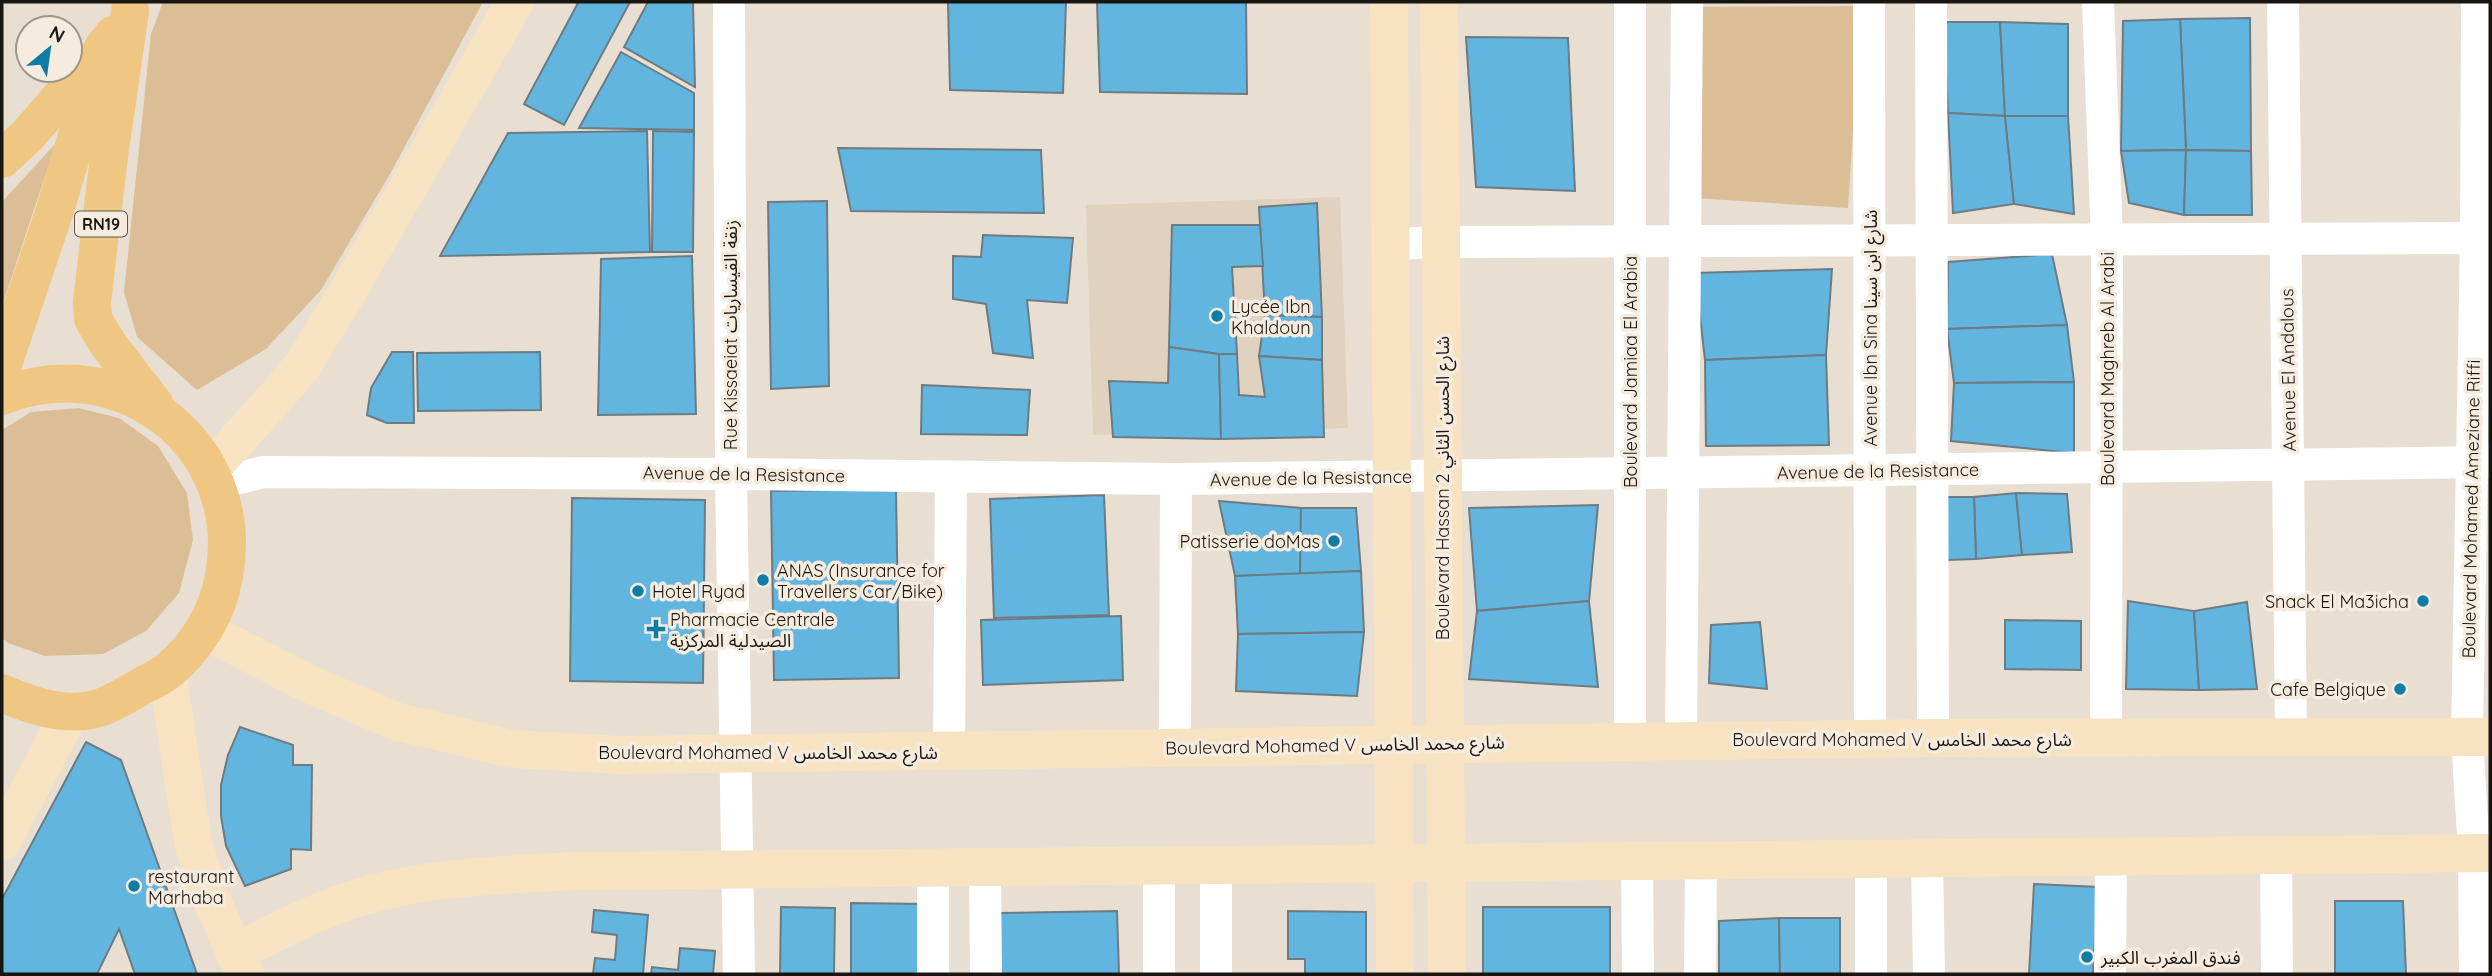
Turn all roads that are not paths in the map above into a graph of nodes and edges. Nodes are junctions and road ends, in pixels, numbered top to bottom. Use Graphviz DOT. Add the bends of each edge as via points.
graph roads {
  1 [pos="515,2"];
  2 [pos="729,2"];
  3 [pos="1389,2"];
  4 [pos="1439,2"];
  5 [pos="1630,2"];
  6 [pos="1687,2"];
  7 [pos="1868,2"];
  8 [pos="1931,2"];
  9 [pos="2098,2"];
  10 [pos="2283,2"];
  11 [pos="2477,2"];
  12 [pos="133,6"];
  13 [pos="103,48"];
  14 [pos="2,159"];
  15 [pos="2483,238"];
  16 [pos="2286,239"];
  17 [pos="2107,240"];
  18 [pos="1630,241"];
  19 [pos="1869,241"];
  20 [pos="1931,241"];
  21 [pos="1441,242"];
  22 [pos="1685,242"];
  23 [pos="1390,244"];
  24 [pos="2,367"];
  25 [pos="2,396"];
  26 [pos="163,415"];
  27 [pos="2481,461"];
  28 [pos="2289,466"];
  29 [pos="2107,468"];
  30 [pos="1870,470"];
  31 [pos="1933,470"];
  32 [pos="731,474"];
  33 [pos="1630,474"];
  34 [pos="1684,474"];
  35 [pos="1443,476"];
  36 [pos="213,477"];
  37 [pos="951,477"];
  38 [pos="1391,477"];
  39 [pos="1176,479"];
  40 [pos="204,630"];
  41 [pos="167,672"];
  42 [pos="2,693"];
  43 [pos="70,713"];
  44 [pos="2106,737"];
  45 [pos="2291,737"];
  46 [pos="2479,737"];
  47 [pos="1870,738"];
  48 [pos="1933,738"];
  49 [pos="1630,741"];
  50 [pos="1681,741"];
  51 [pos="1393,744"];
  52 [pos="1444,744"];
  53 [pos="1175,747"];
  54 [pos="948,750"];
  55 [pos="736,753"];
  56 [pos="2,841"];
  57 [pos="2482,853"];
  58 [pos="2276,854"];
  59 [pos="2111,856"];
  60 [pos="1871,858"];
  61 [pos="1927,858"];
  62 [pos="1701,860"];
  63 [pos="1637,861"];
  64 [pos="1446,862"];
  65 [pos="1394,863"];
  66 [pos="1159,865"];
  67 [pos="1216,865"];
  68 [pos="985,867"];
  69 [pos="933,868"];
  70 [pos="737,870"];
  71 [pos="240,964"];
  72 [pos="738,974"];
  73 [pos="933,974"];
  74 [pos="986,974"];
  75 [pos="1160,974"];
  76 [pos="1216,974"];
  77 [pos="1395,974"];
  78 [pos="1447,974"];
  79 [pos="1638,974"];
  80 [pos="1700,974"];
  81 [pos="1871,974"];
  82 [pos="1929,974"];
  83 [pos="2110,974"];
  84 [pos="2277,974"];
  85 [pos="2475,974"];
  1 -- 36 [label="street" via="304,363"];
  2 -- 32 [label="street, Rue Kissaeiat زنقة القيساريات"];
  3 -- 23 [label="street"];
  4 -- 21 [label="street, Boulevard Hassan 2 شارع الحسن الثاني"];
  5 -- 18 [label="street, Boulevard Jamiaa El Arabia"];
  6 -- 22 [label="street"];
  7 -- 19 [label="street, Avenue Ibn Sina شارع ابن سينا"];
  8 -- 20 [label="street"];
  9 -- 17 [label="street, Boulevard Maghreb Al Arabi"];
  10 -- 16 [label="street, Avenue El Andalous"];
  11 -- 15 [label="street, Boulevard Mohamed Ameziane Riffi"];
  12 -- 13 [label="main road, RN19"];
  12 -- 26 [label="main road, RN19" via="108,169 93,319"];
  13 -- 14 [label="main road, RN19"];
  13 -- 24 [label="main road, RN19"];
  15 -- 16 [label="street"];
  15 -- 27 [label="street, Boulevard Mohamed Ameziane Riffi"];
  16 -- 17 [label="street"];
  16 -- 28 [label="street, Avenue El Andalous"];
  17 -- 20 [label="street"];
  17 -- 29 [label="street, Boulevard Maghreb Al Arabi"];
  18 -- 21 [label="street"];
  18 -- 22 [label="street"];
  18 -- 33 [label="street, Boulevard Jamiaa El Arabia"];
  19 -- 20 [label="street"];
  19 -- 22 [label="street"];
  19 -- 30 [label="street, Avenue Ibn Sina شارع ابن سينا"];
  20 -- 31 [label="street"];
  21 -- 23 [label="street"];
  21 -- 35 [label="street, Boulevard Hassan 2 شارع الحسن الثاني"];
  22 -- 34 [label="street"];
  23 -- 38 [label="street"];
  25 -- 26 [label="main road, RN19" via="49,383 79,383 109,388"];
  26 -- 36 [label="main road, RN19" via="190,440"];
  27 -- 28 [label="street, Avenue de la Resistance"];
  27 -- 46 [label="street, Boulevard Mohamed Ameziane Riffi"];
  28 -- 29 [label="street, Avenue de la Resistance"];
  28 -- 45 [label="street, Avenue El Andalous"];
  29 -- 31 [label="street, Avenue de la Resistance"];
  29 -- 44 [label="street, Boulevard Maghreb Al Arabi"];
  30 -- 31 [label="street, Avenue de la Resistance"];
  30 -- 34 [label="street, Avenue de la Resistance"];
  30 -- 47 [label="street, Avenue Ibn Sina شارع ابن سينا"];
  31 -- 48 [label="street"];
  32 -- 36 [label="street, Avenue de la Resistance" via="263,472"];
  32 -- 37 [label="street, Avenue de la Resistance"];
  32 -- 55 [label="street, Rue Kissaeiat زنقة القيساريات"];
  33 -- 34 [label="street, Avenue de la Resistance"];
  33 -- 35 [label="street, Avenue de la Resistance"];
  33 -- 49 [label="street, Boulevard Jamiaa El Arabia"];
  34 -- 50 [label="street"];
  35 -- 38 [label="street, Avenue de la Resistance"];
  35 -- 52 [label="street, Boulevard Hassan 2 شارع الحسن الثاني"];
  36 -- 40 [label="main road, RN19" via="227,521 228,559 221,596"];
  37 -- 39 [label="street, Avenue de la Resistance"];
  37 -- 54 [label="street"];
  38 -- 39 [label="street, Avenue de la Resistance"];
  38 -- 51 [label="street"];
  39 -- 53 [label="street"];
  40 -- 41 [label="main road, RN19"];
  40 -- 55 [label="street, Boulevard Mohamed V شارع محمد الخامس" via="348,703 450,736 512,749 621,755"];
  41 -- 43 [label="main road, RN19" via="99,708"];
  41 -- 71 [label="street" via="193,842 208,892"];
  42 -- 43 [label="main road, RN19"];
  43 -- 56 [label="street"];
  44 -- 45 [label="street, Boulevard Mohamed V شارع محمد الخامس"];
  44 -- 48 [label="street, Boulevard Mohamed V شارع محمد الخامس"];
  45 -- 46 [label="street, Boulevard Mohamed V شارع محمد الخامس"];
  46 -- 57 [label="street, Boulevard Mohamed Ameziane Riffi"];
  47 -- 48 [label="street, Boulevard Mohamed V شارع محمد الخامس"];
  47 -- 50 [label="street, Boulevard Mohamed V شارع محمد الخامس"];
  49 -- 50 [label="street, Boulevard Mohamed V شارع محمد الخامس"];
  49 -- 52 [label="street, Boulevard Mohamed V شارع محمد الخامس"];
  51 -- 52 [label="street, Boulevard Mohamed V شارع محمد الخامس"];
  51 -- 53 [label="street, Boulevard Mohamed V شارع محمد الخامس"];
  51 -- 65 [label="street"];
  52 -- 64 [label="street, Boulevard Hassan 2 شارع الحسن الثاني"];
  53 -- 54 [label="street, Boulevard Mohamed V شارع محمد الخامس"];
  54 -- 55 [label="street, Boulevard Mohamed V شارع محمد الخامس"];
  55 -- 70 [label="street, Rue Kissaeiat زنقة القيساريات"];
  57 -- 58 [label="street"];
  57 -- 85 [label="street, Boulevard Mohamed Ameziane Riffi"];
  58 -- 59 [label="street"];
  58 -- 84 [label="street"];
  59 -- 61 [label="street"];
  59 -- 83 [label="street"];
  60 -- 61 [label="street"];
  60 -- 62 [label="street"];
  60 -- 81 [label="street"];
  61 -- 82 [label="street"];
  62 -- 63 [label="street"];
  62 -- 80 [label="street"];
  63 -- 64 [label="street"];
  63 -- 79 [label="street"];
  64 -- 65 [label="street"];
  64 -- 78 [label="street, Boulevard Hassan 2 شارع الحسن الثاني"];
  65 -- 67 [label="street"];
  65 -- 77 [label="street"];
  66 -- 67 [label="street"];
  66 -- 68 [label="street"];
  66 -- 75 [label="street"];
  67 -- 76 [label="street"];
  68 -- 69 [label="street"];
  68 -- 74 [label="street"];
  69 -- 70 [label="street"];
  69 -- 73 [label="street"];
  70 -- 71 [label="street" via="577,871 422,883 323,910"];
  70 -- 72 [label="street"];
}
